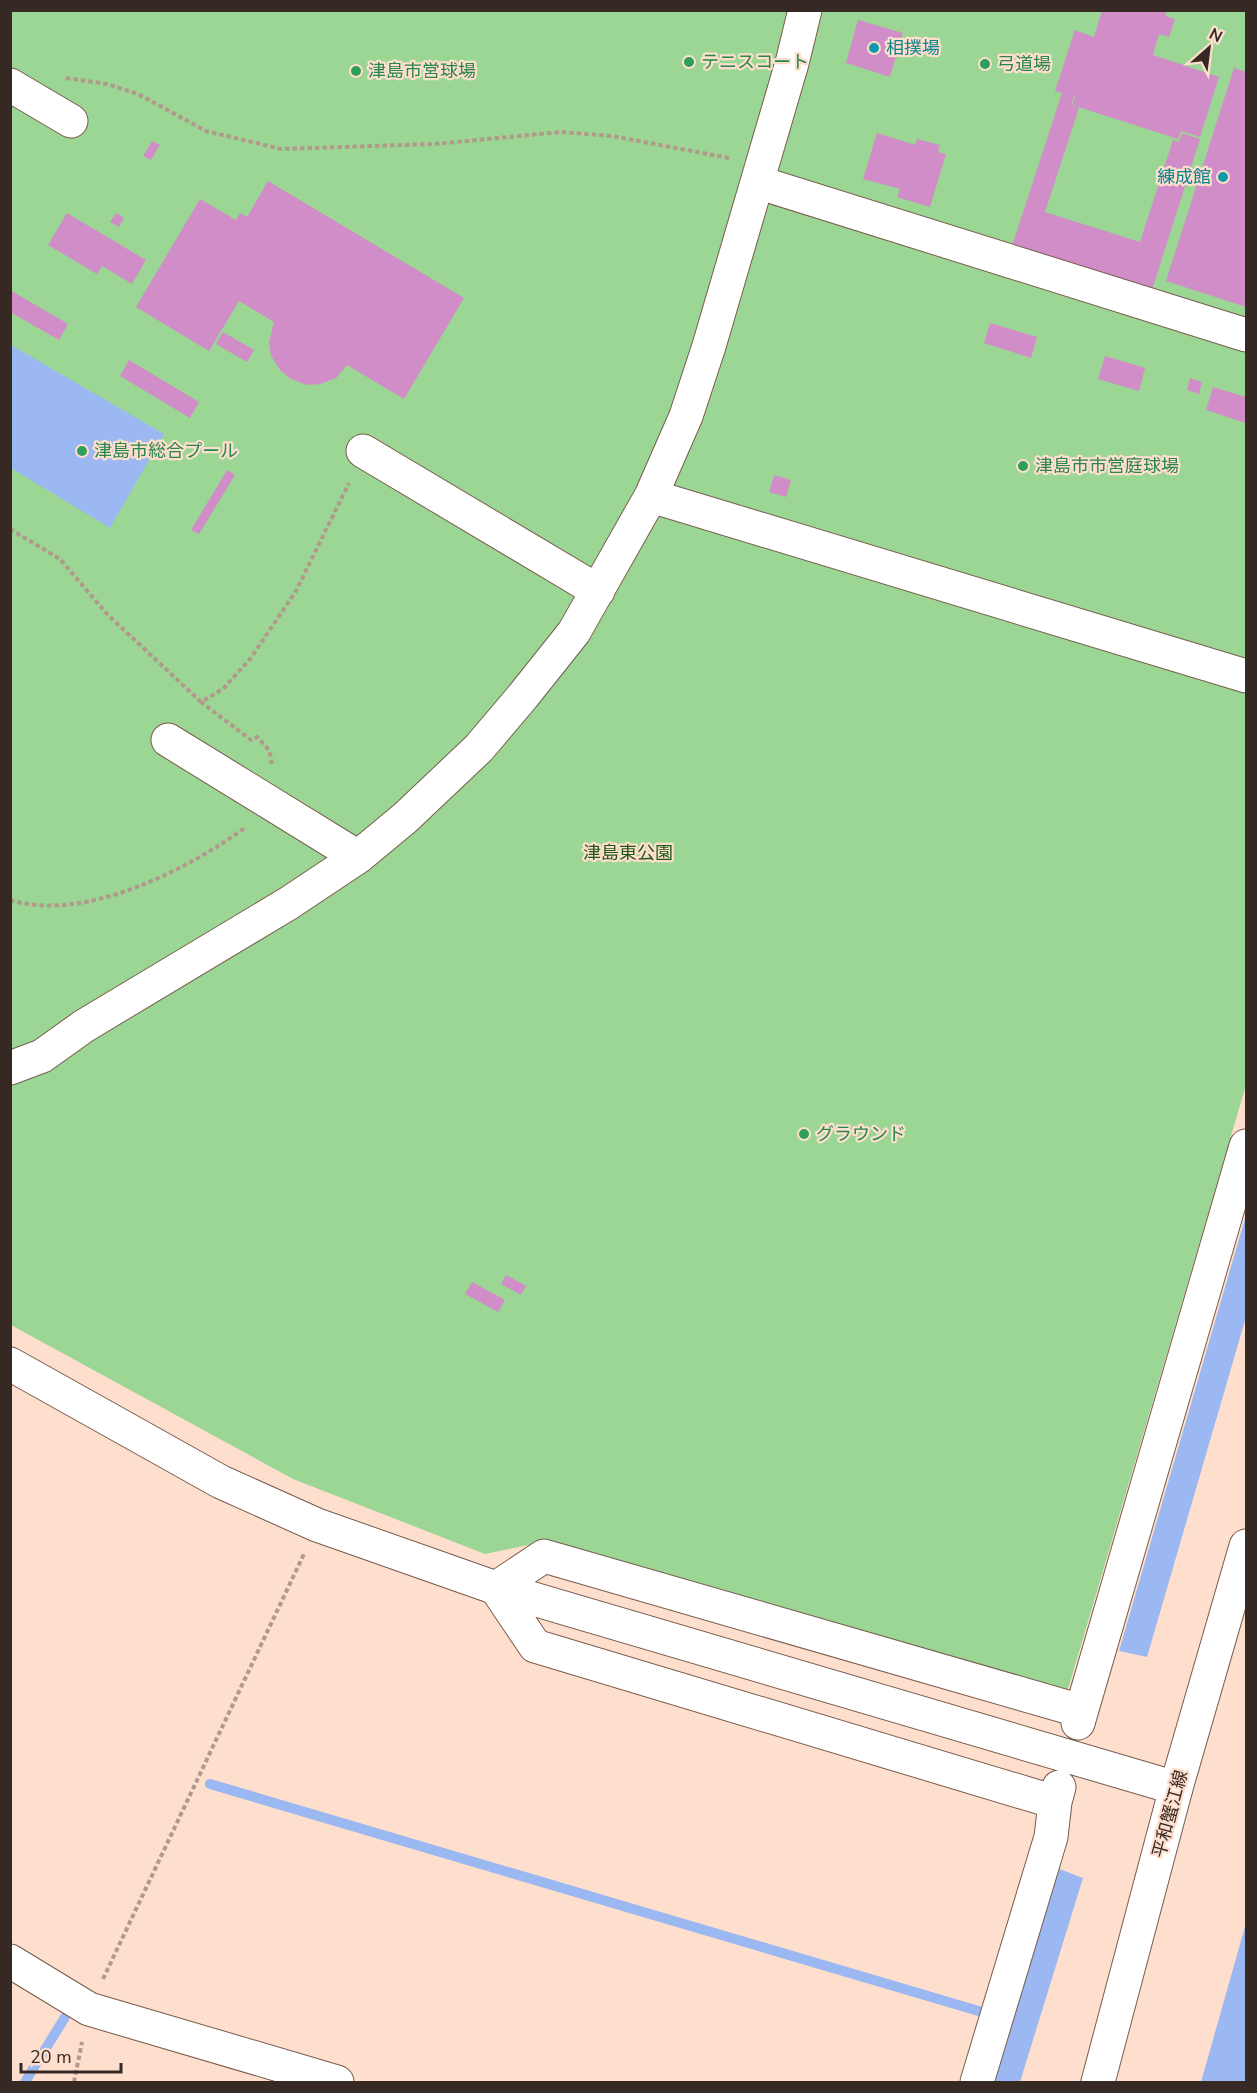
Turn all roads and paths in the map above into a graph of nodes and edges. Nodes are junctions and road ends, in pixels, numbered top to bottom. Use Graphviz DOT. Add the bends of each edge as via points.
graph roads {
  1 [pos="805,10"];
  2 [pos="65,78"];
  3 [pos="10,85"];
  4 [pos="71,121"];
  5 [pos="760,173"];
  6 [pos="1246,335"];
  7 [pos="363,451"];
  8 [pos="651,496"];
  9 [pos="10,529"];
  10 [pos="598,591"];
  11 [pos="1246,676"];
  12 [pos="201,702"];
  13 [pos="168,740"];
  14 [pos="266,801"];
  15 [pos="358,857"];
  16 [pos="10,900"];
  17 [pos="10,1068"];
  18 [pos="1246,1146"];
  19 [pos="10,1364"];
  20 [pos="317,1525"];
  21 [pos="1246,1546"];
  22 [pos="496,1588"];
  23 [pos="1176,1788"];
  24 [pos="10,1961"];
  25 [pos="89,2009"];
  26 [pos="74,2082"];
  27 [pos="337,2082"];
  28 [pos="977,2082"];
  29 [pos="1098,2082"];
  1 -- 5 [label="street"];
  2 -- 5 [label="path" via="117,87 138,94 206,131 281,149 435,144 561,132 612,136"];
  3 -- 4 [label="street"];
  5 -- 6 [label="street"];
  5 -- 8 [label="street" via="710,346 686,416"];
  7 -- 10 [label="street"];
  7 -- 12 [label="path" via="296,591 250,659 223,689"];
  8 -- 10 [label="street"];
  8 -- 11 [label="street"];
  9 -- 12 [label="path" via="60,559 107,614"];
  10 -- 15 [label="street" via="574,632 479,748"];
  12 -- 14 [label="path" via="251,740 257,737 269,750 274,776"];
  13 -- 14 [label="street"];
  14 -- 15 [label="street"];
  14 -- 16 [label="path" via="262,816 239,832 130,890 96,901 60,905 28,905"];
  15 -- 17 [label="street" via="84,1026 42,1056"];
  18 -- 22 [label="street" via="1079,1717 544,1556"];
  19 -- 20 [label="street" via="221,1482"];
  20 -- 22 [label="street"];
  20 -- 25 [label="path"];
  21 -- 23 [label="street, 平和蟹江線"];
  22 -- 23 [label="street"];
  22 -- 28 [label="street" via="535,1646 1057,1794 1051,1837"];
  23 -- 29 [label="street, 平和蟹江線"];
  24 -- 25 [label="street"];
  25 -- 26 [label="path"];
  25 -- 27 [label="street"];
}
